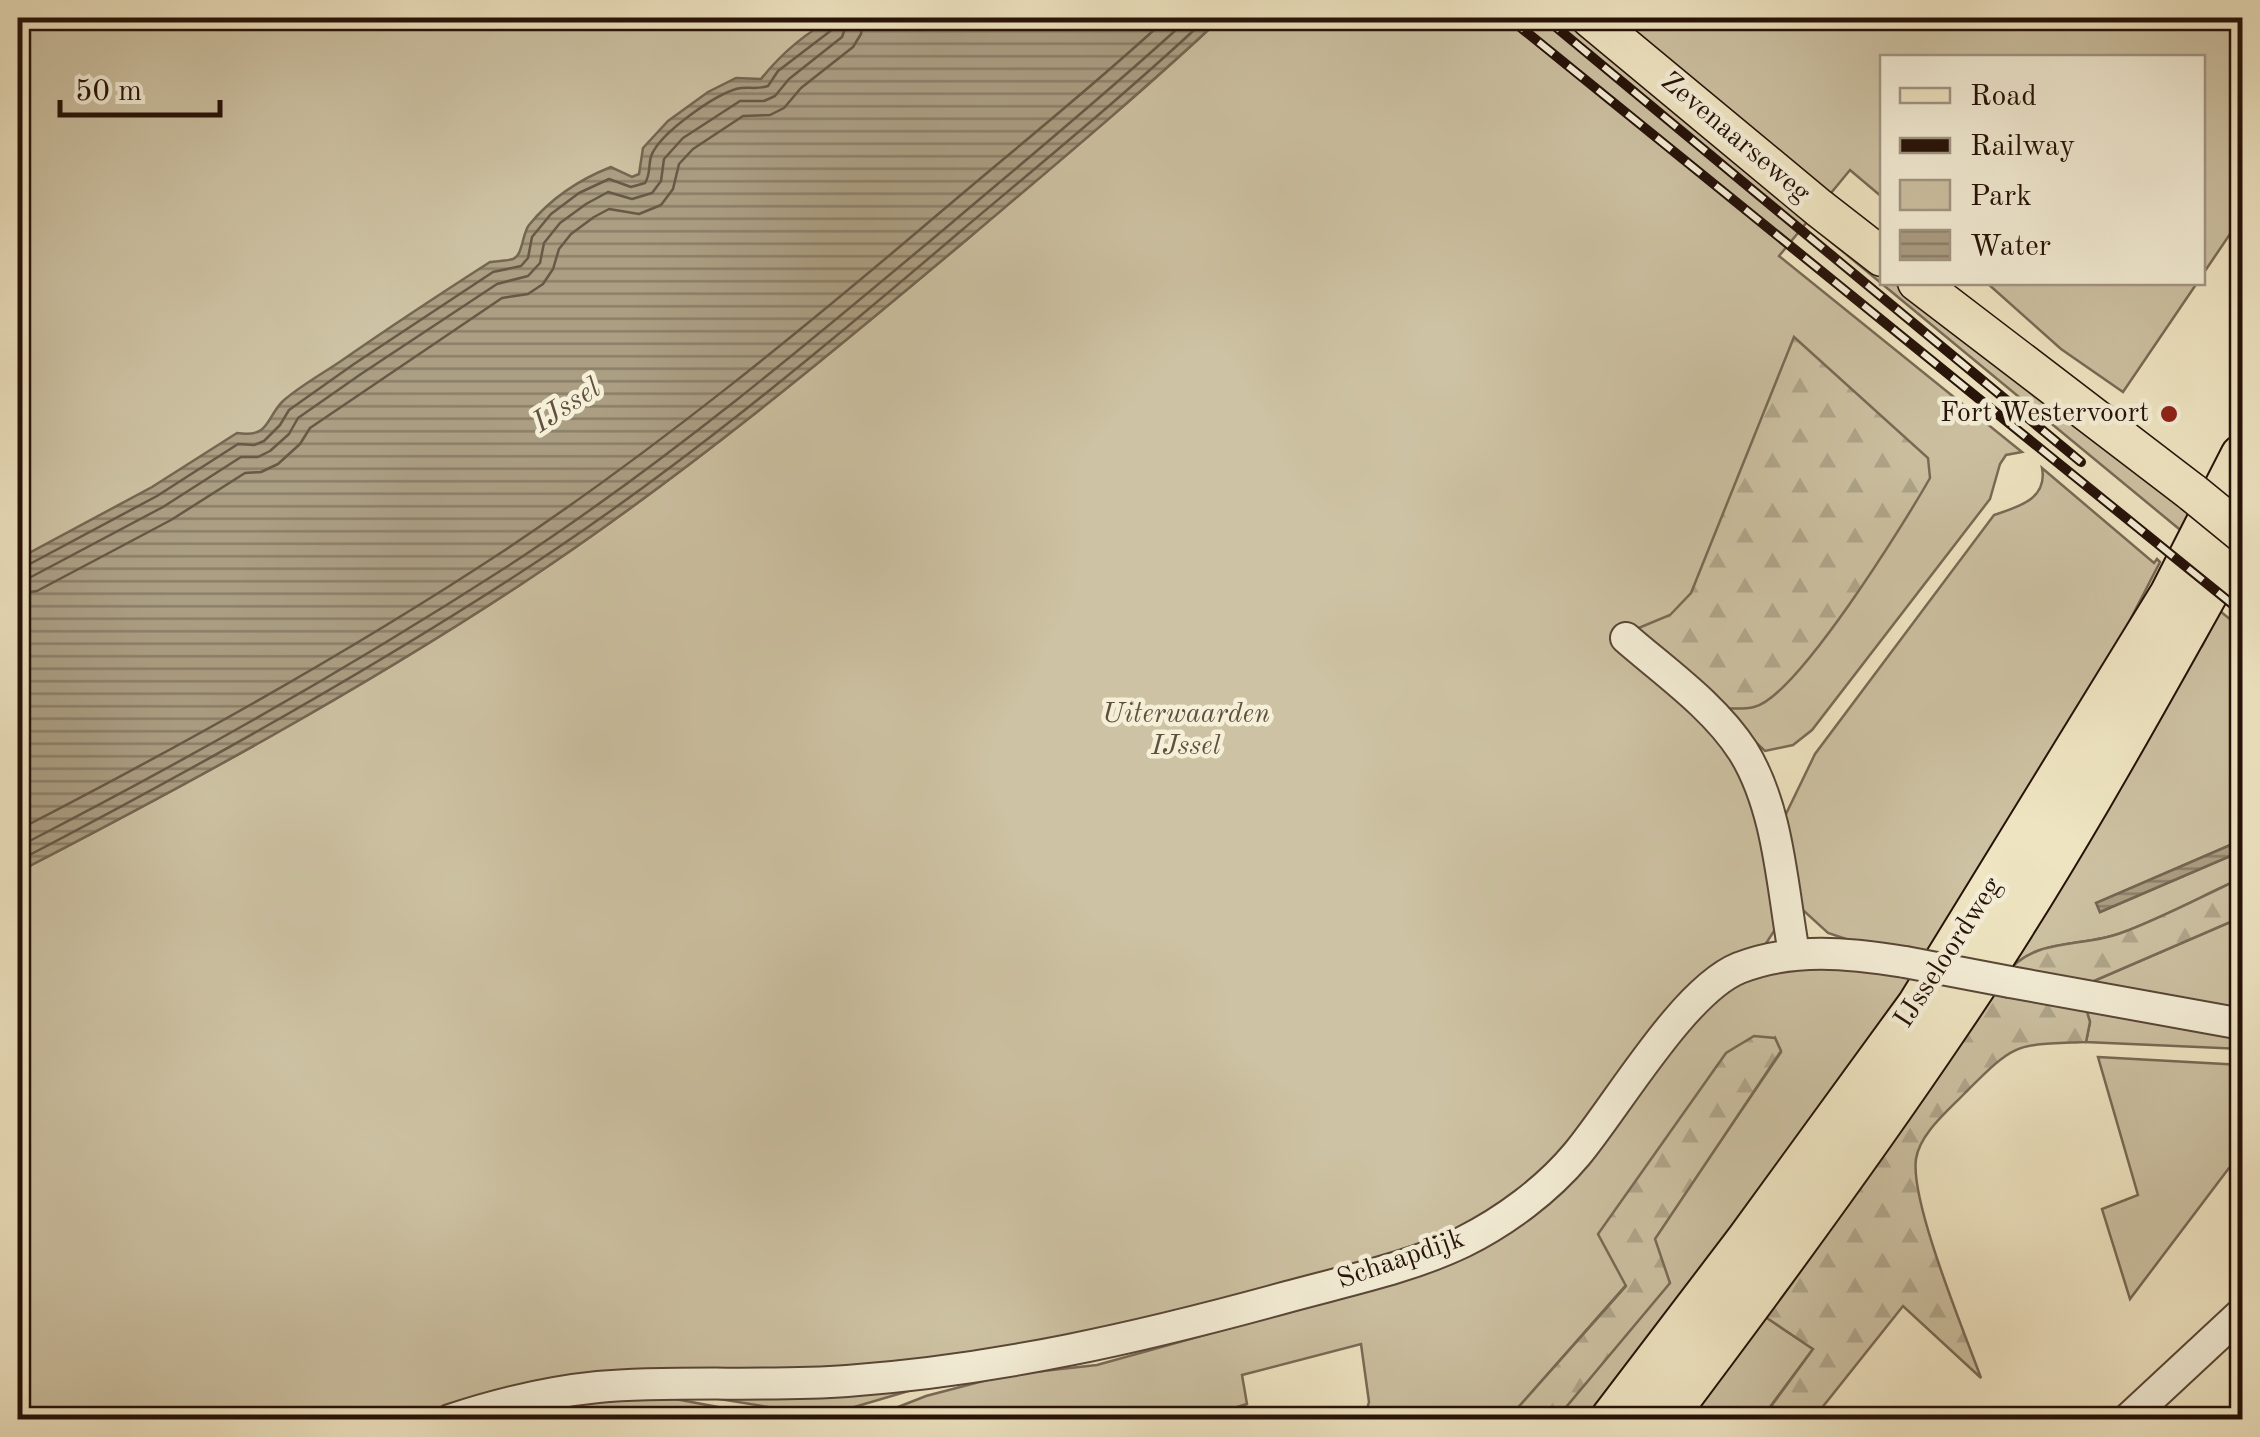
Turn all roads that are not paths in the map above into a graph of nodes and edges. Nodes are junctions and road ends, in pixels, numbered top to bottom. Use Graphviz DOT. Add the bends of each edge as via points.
graph roads {
  1 [pos="1590,18"];
  2 [pos="1880,254"];
  3 [pos="1921,285"];
  4 [pos="2242,456"];
  5 [pos="2242,530"];
  6 [pos="1626,638"];
  7 [pos="1794,954"];
  8 [pos="2242,1024"];
  9 [pos="2242,1313"];
  10 [pos="450,1420"];
  11 [pos="1610,1420"];
  12 [pos="1663,1420"];
  13 [pos="2127,1420"];
  1 -- 2 [label="main road, Zevenaarseweg"];
  3 -- 5 [label="main road, bridge"];
  4 -- 11 [label="highway, IJsseloordweg" via="2171,595 1919,1005"];
  5 -- 12 [label="highway, IJsseloordweg" via="1949,1024"];
  6 -- 7 [label="street" via="1742,749 1763,791"];
  7 -- 8 [label="street, Schaapdijk, bridge" via="1854,954"];
  7 -- 10 [label="street, Schaapdijk" via="1736,969 1698,999 1552,1180 1497,1222 1429,1255 1175,1328 1025,1360 843,1382 598,1387"];
  9 -- 13 [label="street"];
}
